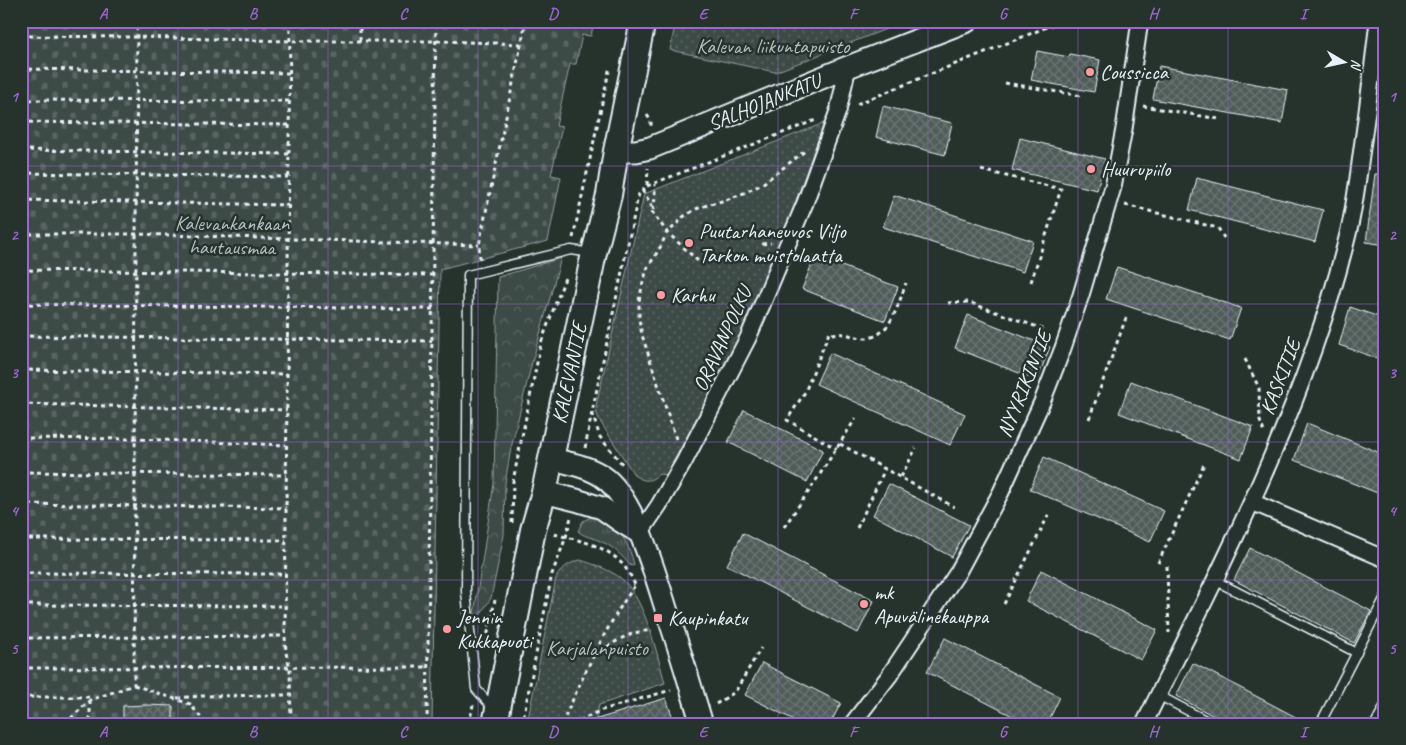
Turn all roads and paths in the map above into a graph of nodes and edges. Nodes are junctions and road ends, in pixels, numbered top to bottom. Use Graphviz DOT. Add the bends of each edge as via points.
graph roads {
  1 [pos="137,21"];
  2 [pos="290,21"];
  3 [pos="360,21"];
  4 [pos="436,21"];
  5 [pos="526,21"];
  6 [pos="643,21"];
  7 [pos="967,21"];
  8 [pos="1140,21"];
  9 [pos="1240,21"];
  10 [pos="1378,21"];
  11 [pos="1240,27"];
  12 [pos="21,36"];
  13 [pos="136,36"];
  14 [pos="360,40"];
  15 [pos="290,41"];
  16 [pos="435,41"];
  17 [pos="522,44"];
  18 [pos="611,59"];
  19 [pos="848,67"];
  20 [pos="21,69"];
  21 [pos="136,71"];
  22 [pos="290,73"];
  23 [pos="1005,83"];
  24 [pos="1082,96"];
  25 [pos="21,100"];
  26 [pos="136,100"];
  27 [pos="289,101"];
  28 [pos="1139,105"];
  29 [pos="646,110"];
  30 [pos="1219,119"];
  31 [pos="21,122"];
  32 [pos="136,123"];
  33 [pos="289,125"];
  34 [pos="829,137"];
  35 [pos="650,148"];
  36 [pos="21,150"];
  37 [pos="616,150"];
  38 [pos="136,152"];
  39 [pos="289,154"];
  40 [pos="981,170"];
  41 [pos="21,173"];
  42 [pos="136,175"];
  43 [pos="288,177"];
  44 [pos="655,184"];
  45 [pos="642,190"];
  46 [pos="21,200"];
  47 [pos="136,202"];
  48 [pos="1120,204"];
  49 [pos="288,205"];
  50 [pos="652,212"];
  51 [pos="667,232"];
  52 [pos="21,234"];
  53 [pos="136,234"];
  54 [pos="1224,238"];
  55 [pos="288,240"];
  56 [pos="434,244"];
  57 [pos="480,245"];
  58 [pos="570,250"];
  59 [pos="594,253"];
  60 [pos="699,262"];
  61 [pos="21,270"];
  62 [pos="136,271"];
  63 [pos="480,272"];
  64 [pos="287,273"];
  65 [pos="433,275"];
  66 [pos="906,283"];
  67 [pos="1030,285"];
  68 [pos="21,304"];
  69 [pos="948,304"];
  70 [pos="136,306"];
  71 [pos="287,307"];
  72 [pos="433,309"];
  73 [pos="1126,318"];
  74 [pos="1042,328"];
  75 [pos="21,336"];
  76 [pos="136,338"];
  77 [pos="287,340"];
  78 [pos="432,341"];
  79 [pos="1245,359"];
  80 [pos="21,370"];
  81 [pos="136,372"];
  82 [pos="287,374"];
  83 [pos="21,404"];
  84 [pos="135,407"];
  85 [pos="287,410"];
  86 [pos="856,418"];
  87 [pos="1089,419"];
  88 [pos="672,427"];
  89 [pos="21,438"];
  90 [pos="135,438"];
  91 [pos="1267,438"];
  92 [pos="840,444"];
  93 [pos="286,445"];
  94 [pos="916,448"];
  95 [pos="837,449"];
  96 [pos="551,459"];
  97 [pos="1205,462"];
  98 [pos="582,467"];
  99 [pos="885,469"];
  100 [pos="21,472"];
  101 [pos="134,473"];
  102 [pos="286,475"];
  103 [pos="901,477"];
  104 [pos="544,492"];
  105 [pos="576,500"];
  106 [pos="1252,502"];
  107 [pos="21,504"];
  108 [pos="134,506"];
  109 [pos="954,507"];
  110 [pos="286,508"];
  111 [pos="1049,514"];
  112 [pos="512,525"];
  113 [pos="784,527"];
  114 [pos="857,528"];
  115 [pos="640,533"];
  116 [pos="566,537"];
  117 [pos="21,540"];
  118 [pos="134,540"];
  119 [pos="286,540"];
  120 [pos="1385,559"];
  121 [pos="1158,563"];
  122 [pos="652,564"];
  123 [pos="1167,566"];
  124 [pos="21,573"];
  125 [pos="134,573"];
  126 [pos="286,574"];
  127 [pos="1214,580"];
  128 [pos="635,585"];
  129 [pos="497,592"];
  130 [pos="638,592"];
  131 [pos="1385,597"];
  132 [pos="1004,604"];
  133 [pos="21,606"];
  134 [pos="134,606"];
  135 [pos="285,606"];
  136 [pos="650,623"];
  137 [pos="653,631"];
  138 [pos="1169,634"];
  139 [pos="285,636"];
  140 [pos="665,636"];
  141 [pos="21,638"];
  142 [pos="134,638"];
  143 [pos="762,648"];
  144 [pos="484,650"];
  145 [pos="1357,654"];
  146 [pos="594,656"];
  147 [pos="428,667"];
  148 [pos="21,668"];
  149 [pos="134,668"];
  150 [pos="290,668"];
  151 [pos="668,683"];
  152 [pos="134,685"];
  153 [pos="476,689"];
  154 [pos="671,690"];
  155 [pos="290,695"];
  156 [pos="1158,695"];
  157 [pos="21,697"];
  158 [pos="97,698"];
  159 [pos="174,698"];
  160 [pos="673,698"];
  161 [pos="90,700"];
  162 [pos="715,705"];
  163 [pos="1385,705"];
  164 [pos="496,718"];
  165 [pos="290,723"];
  166 [pos="65,724"];
  167 [pos="90,724"];
  168 [pos="427,724"];
  169 [pos="469,724"];
  170 [pos="522,724"];
  171 [pos="562,724"];
  172 [pos="572,724"];
  173 [pos="702,724"];
  174 [pos="852,724"];
  175 [pos="1144,724"];
  176 [pos="1213,724"];
  177 [pos="1320,724"];
  178 [pos="1375,724"];
  1 -- 13 [label="path"];
  2 -- 15 [label="path"];
  3 -- 14 [label="path"];
  4 -- 16 [label="path"];
  5 -- 17 [label="path"];
  6 -- 37 [label="main road, KALEVANTIE"];
  7 -- 19 [label="street, SALHOJANKATU"];
  8 -- 174 [label="street, NYYRIKINTIE" via="1113,187 1081,295 1042,402 1001,492 958,572 889,676"];
  9 -- 11 [label="path"];
  10 -- 106 [label="street, KASKITIE" via="1357,189 1348,235 1311,358"];
  12 -- 13 [label="path"];
  13 -- 15 [label="path"];
  13 -- 21 [label="path"];
  14 -- 15 [label="path"];
  14 -- 16 [label="path"];
  15 -- 22 [label="path"];
  16 -- 17 [label="path"];
  16 -- 56 [label="path"];
  17 -- 57 [label="path"];
  18 -- 58 [label="path"];
  19 -- 34 [label="street, ORAVANPOLKU"];
  19 -- 35 [label="street, SALHOJANKATU"];
  20 -- 21 [label="path"];
  21 -- 22 [label="path"];
  21 -- 26 [label="path"];
  22 -- 27 [label="path"];
  23 -- 24 [label="path"];
  25 -- 26 [label="path"];
  26 -- 27 [label="path"];
  26 -- 32 [label="path"];
  27 -- 33 [label="path"];
  28 -- 30 [label="path"];
  29 -- 35 [label="path" via="651,121"];
  31 -- 32 [label="path"];
  32 -- 33 [label="path"];
  32 -- 38 [label="path"];
  33 -- 39 [label="path"];
  34 -- 51 [label="path" via="804,151 762,184 744,194 696,209"];
  34 -- 115 [label="street, ORAVANPOLKU" via="748,338 684,462"];
  35 -- 37 [label="street, SALHOJANKATU"];
  35 -- 45 [label="path" via="647,186"];
  36 -- 38 [label="path"];
  37 -- 59 [label="main road, KALEVANTIE" via="609,195"];
  38 -- 39 [label="path"];
  38 -- 42 [label="path"];
  39 -- 43 [label="path"];
  40 -- 67 [label="path" via="1061,190"];
  41 -- 42 [label="path"];
  42 -- 43 [label="path"];
  42 -- 47 [label="path"];
  43 -- 49 [label="path"];
  44 -- 50 [label="path"];
  45 -- 50 [label="path"];
  45 -- 98 [label="path" via="637,201"];
  46 -- 47 [label="path"];
  47 -- 49 [label="path"];
  47 -- 53 [label="path"];
  48 -- 54 [label="path" via="1218,228"];
  49 -- 55 [label="path"];
  50 -- 51 [label="path"];
  51 -- 60 [label="path"];
  51 -- 88 [label="path" via="648,267 639,301 639,319"];
  52 -- 53 [label="path"];
  53 -- 55 [label="path"];
  53 -- 62 [label="path"];
  55 -- 56 [label="path"];
  55 -- 64 [label="path"];
  56 -- 57 [label="path"];
  56 -- 65 [label="path"];
  57 -- 63 [label="path"];
  58 -- 59 [label="lane"];
  58 -- 63 [label="lane"];
  58 -- 112 [label="path" via="564,282 541,343 513,480"];
  59 -- 96 [label="main road, KALEVANTIE"];
  61 -- 62 [label="path"];
  62 -- 64 [label="path"];
  62 -- 70 [label="path"];
  63 -- 153 [label="lane" via="468,275 466,592"];
  64 -- 65 [label="path"];
  64 -- 71 [label="path"];
  65 -- 72 [label="path"];
  66 -- 95 [label="path" via="892,321 875,337 831,334 805,392 787,420"];
  68 -- 70 [label="path"];
  69 -- 74 [label="path" via="968,302"];
  70 -- 71 [label="path"];
  70 -- 76 [label="path"];
  71 -- 72 [label="path"];
  71 -- 77 [label="path"];
  72 -- 78 [label="path"];
  73 -- 87 [label="path"];
  75 -- 76 [label="path"];
  76 -- 77 [label="path"];
  76 -- 81 [label="path"];
  77 -- 78 [label="path"];
  77 -- 82 [label="path"];
  78 -- 147 [label="path"];
  79 -- 91 [label="path" via="1259,388 1260,421"];
  80 -- 81 [label="path"];
  81 -- 82 [label="path"];
  81 -- 84 [label="path"];
  82 -- 85 [label="path"];
  83 -- 84 [label="path"];
  84 -- 85 [label="path"];
  84 -- 90 [label="path"];
  85 -- 93 [label="path"];
  86 -- 92 [label="path"];
  89 -- 90 [label="path"];
  90 -- 93 [label="path"];
  90 -- 101 [label="path"];
  92 -- 95 [label="path"];
  92 -- 99 [label="path"];
  93 -- 102 [label="path"];
  94 -- 103 [label="path"];
  95 -- 113 [label="path"];
  96 -- 98 [label="street"];
  96 -- 104 [label="main road, KALEVANTIE"];
  97 -- 121 [label="path"];
  98 -- 115 [label="street" via="602,476 616,489"];
  99 -- 103 [label="path"];
  99 -- 114 [label="path"];
  100 -- 101 [label="path"];
  101 -- 102 [label="path"];
  101 -- 108 [label="path"];
  102 -- 110 [label="path"];
  103 -- 109 [label="path"];
  104 -- 105 [label="street"];
  104 -- 164 [label="main road, KALEVANTIE" via="533,530"];
  105 -- 115 [label="street" via="602,508"];
  105 -- 116 [label="path"];
  106 -- 120 [label="street"];
  106 -- 127 [label="street, KASKITIE"];
  107 -- 108 [label="path"];
  108 -- 110 [label="path"];
  108 -- 118 [label="path"];
  110 -- 119 [label="path"];
  111 -- 132 [label="path"];
  115 -- 122 [label="street"];
  116 -- 128 [label="path" via="601,547 626,567"];
  116 -- 170 [label="path" via="552,574"];
  117 -- 118 [label="path"];
  118 -- 119 [label="path"];
  118 -- 125 [label="path"];
  119 -- 126 [label="path"];
  122 -- 128 [label="path"];
  122 -- 140 [label="street"];
  123 -- 138 [label="path"];
  124 -- 125 [label="path"];
  125 -- 126 [label="path"];
  125 -- 134 [label="path"];
  126 -- 135 [label="path"];
  127 -- 145 [label="lane"];
  127 -- 156 [label="street, KASKITIE"];
  128 -- 130 [label="path"];
  128 -- 146 [label="path"];
  129 -- 144 [label="path"];
  131 -- 145 [label="lane"];
  133 -- 134 [label="path"];
  134 -- 135 [label="path"];
  134 -- 142 [label="path"];
  135 -- 139 [label="path"];
  136 -- 137 [label="path"];
  137 -- 140 [label="path"];
  137 -- 140 [label="path"];
  137 -- 146 [label="path" via="637,632"];
  139 -- 142 [label="path"];
  139 -- 150 [label="path"];
  140 -- 173 [label="street"];
  141 -- 142 [label="path"];
  142 -- 149 [label="path"];
  143 -- 162 [label="path" via="735,692"];
  145 -- 177 [label="lane"];
  146 -- 171 [label="path"];
  147 -- 150 [label="path"];
  147 -- 168 [label="path"];
  148 -- 149 [label="path"];
  149 -- 150 [label="path"];
  149 -- 152 [label="path"];
  150 -- 155 [label="path"];
  151 -- 154 [label="path"];
  152 -- 158 [label="path"];
  152 -- 159 [label="path"];
  153 -- 164 [label="lane"];
  153 -- 169 [label="path"];
  154 -- 160 [label="path"];
  154 -- 172 [label="path" via="602,710"];
  155 -- 159 [label="path"];
  155 -- 165 [label="path"];
  156 -- 175 [label="street, KASKITIE"];
  156 -- 176 [label="lane"];
  157 -- 158 [label="path"];
  158 -- 161 [label="path"];
  159 -- 165 [label="path" via="190,704 206,724"];
  161 -- 166 [label="path"];
  161 -- 167 [label="path"];
  163 -- 178 [label="lane"];
}
